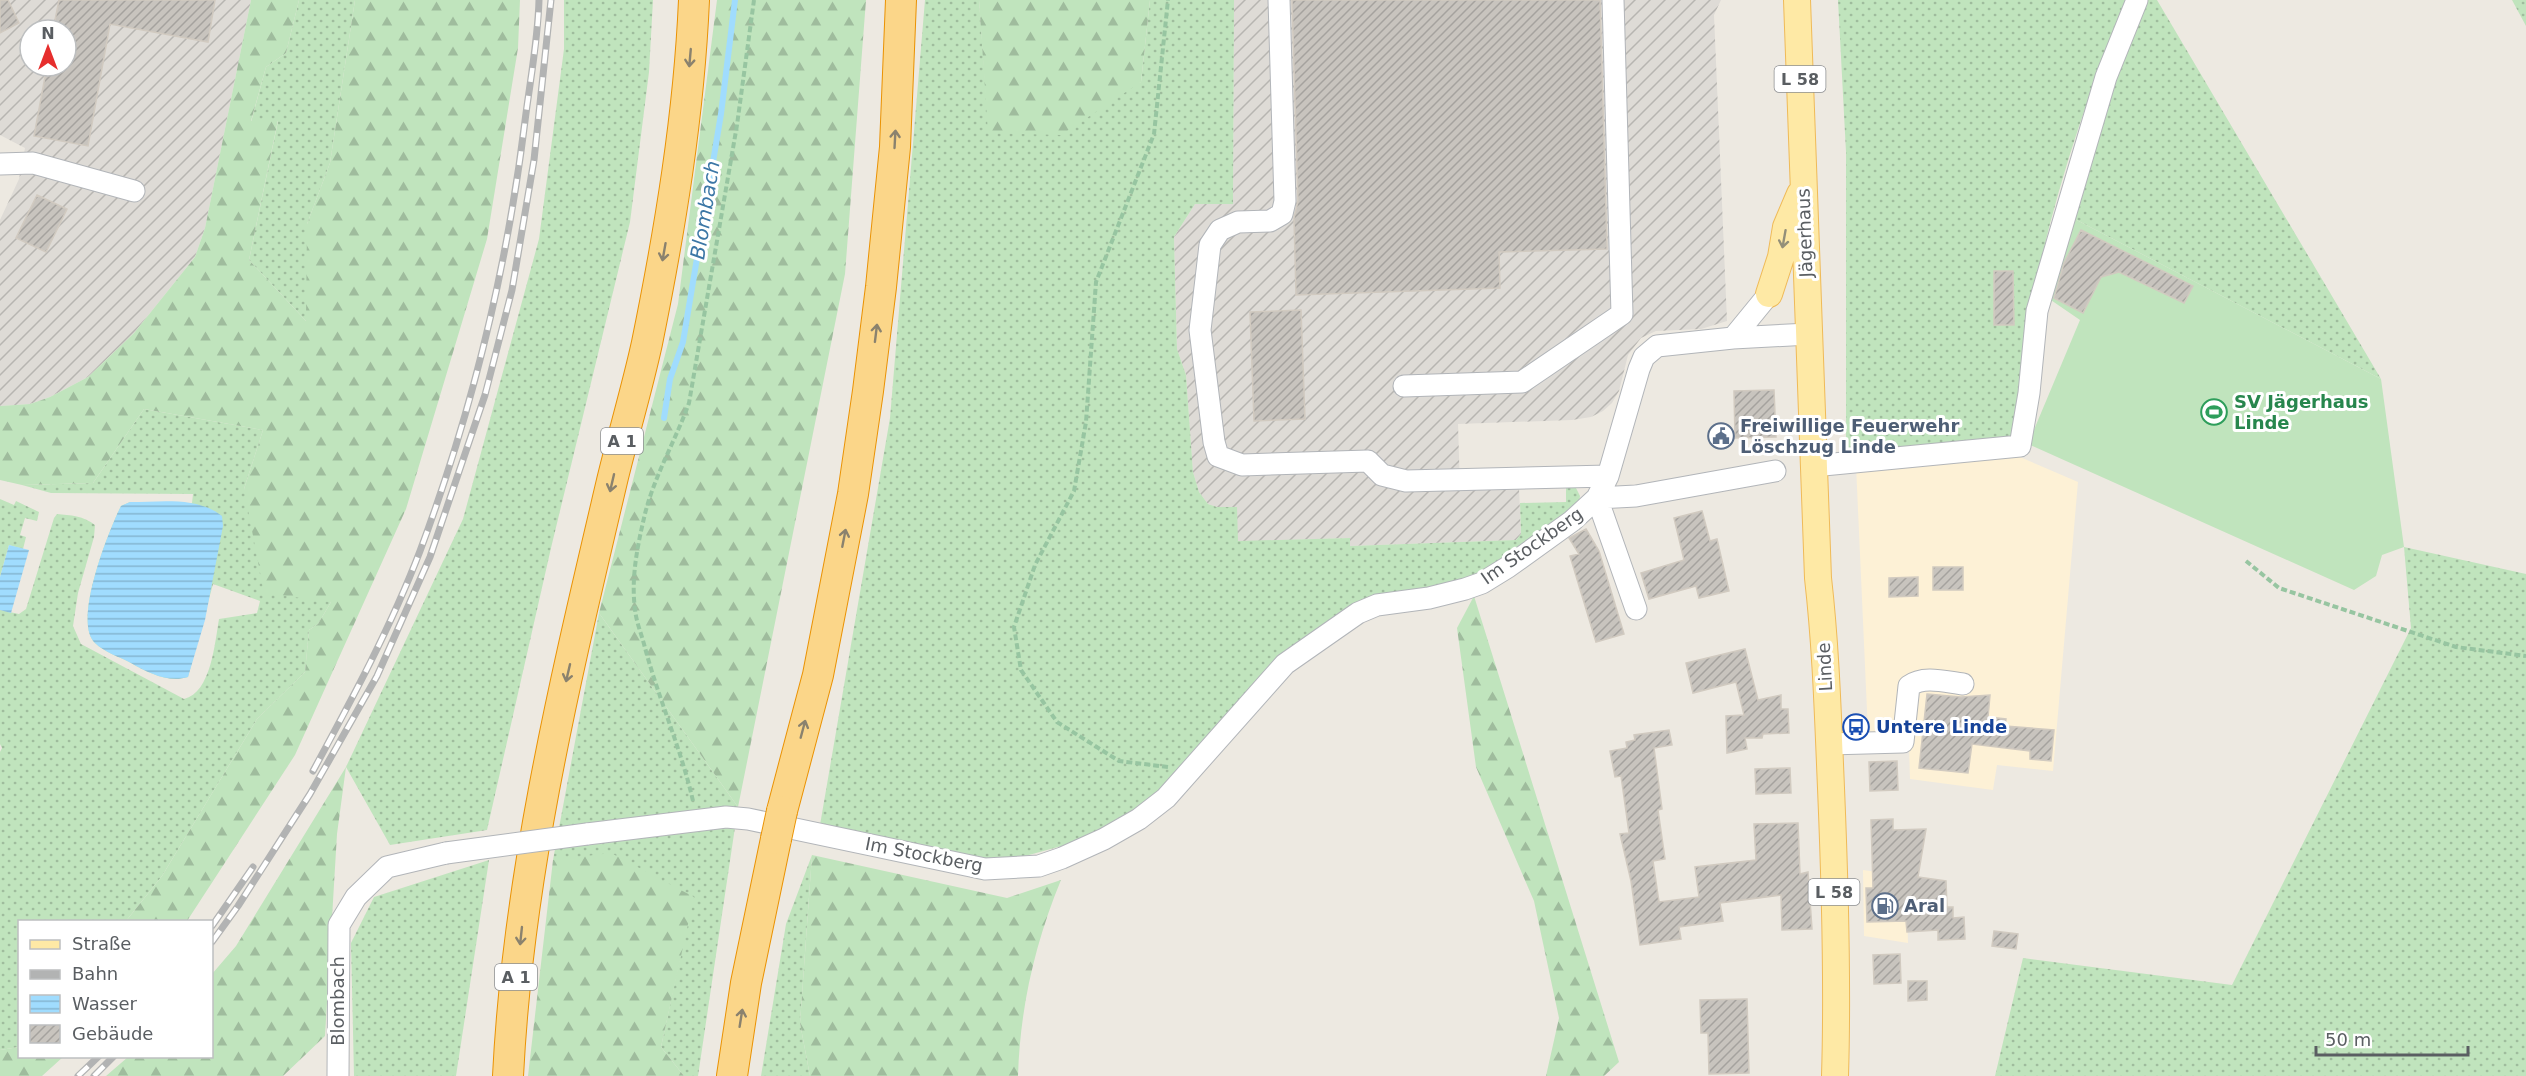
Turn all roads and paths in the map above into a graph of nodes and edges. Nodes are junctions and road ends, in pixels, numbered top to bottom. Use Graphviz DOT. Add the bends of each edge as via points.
graph roads {
  1 [pos="694,0"];
  2 [pos="754,0"];
  3 [pos="901,0"];
  4 [pos="1168,0"];
  5 [pos="1279,0"];
  6 [pos="1613,0"];
  7 [pos="1797,0"];
  8 [pos="2137,0"];
  9 [pos="0,164"];
  10 [pos="1804,185"];
  11 [pos="134,191"];
  12 [pos="1769,294"];
  13 [pos="1809,334"];
  14 [pos="1734,338"];
  15 [pos="1404,386"];
  16 [pos="1813,466"];
  17 [pos="1775,471"];
  18 [pos="1608,476"];
  19 [pos="1597,498"];
  20 [pos="2246,561"];
  21 [pos="1636,609"];
  22 [pos="2526,656"];
  23 [pos="1963,684"];
  24 [pos="1829,744"];
  25 [pos="1192,770"];
  26 [pos="697,820"];
  27 [pos="339,925"];
  28 [pos="338,1076"];
  29 [pos="508,1076"];
  30 [pos="732,1076"];
  31 [pos="1835,1076"];
  1 -- 29 [label="highway, A 1, one-way" via="684,123 646,345 548,763 523,921"];
  2 -- 26 [label="path" via="737,125 689,404 644,517 634,590 635,611 653,679 688,777"];
  30 -- 3 [label="highway, one-way" via="746,983 779,825 818,675 853,494 895,147"];
  4 -- 25 [label="path" via="1154,134 1096,282 1086,422 1074,491 1035,566 1014,627 1021,670 1057,722 1119,760"];
  5 -- 18 [label="street" via="1285,201 1282,214 1270,221 1238,222 1220,230 1210,246 1200,330 1218,456 1242,465 1368,461 1382,475 1406,481"];
  6 -- 15 [label="street" via="1622,314 1522,382"];
  7 -- 10 [label="main road, Jägerhaus / L 58"];
  8 -- 16 [label="street" via="2106,77 2037,311 2020,446"];
  9 -- 11 [label="street" via="33,164"];
  10 -- 12 [label="main road, one-way" via="1786,227"];
  10 -- 13 [label="main road, Jägerhaus / L 58"];
  12 -- 14 [label="street"];
  13 -- 14 [label="street, Im Stockberg"];
  13 -- 16 [label="main road, Jägerhaus / L 58"];
  14 -- 18 [label="street, Im Stockberg" via="1657,346 1644,357"];
  16 -- 24 [label="main road, Linde / L 58"];
  17 -- 19 [label="street, Im Stockberg" via="1636,496"];
  18 -- 19 [label="street, Im Stockberg"];
  19 -- 21 [label="street"];
  19 -- 25 [label="street, Im Stockberg" via="1572,521 1482,583 1429,598 1377,605 1358,613 1285,664"];
  20 -- 22 [label="path" via="2279,588 2457,648"];
  23 -- 24 [label="street" via="1928,680 1909,686 1903,742"];
  24 -- 31 [label="main road, Linde / L 58" via="1836,938"];
  25 -- 26 [label="street, Im Stockberg" via="1166,798 1113,834 1062,858 1015,869 946,862 748,819"];
  26 -- 27 [label="street, Im Stockberg, bridge" via="446,853 387,867 356,897"];
  27 -- 28 [label="street, Blombach"];
}
